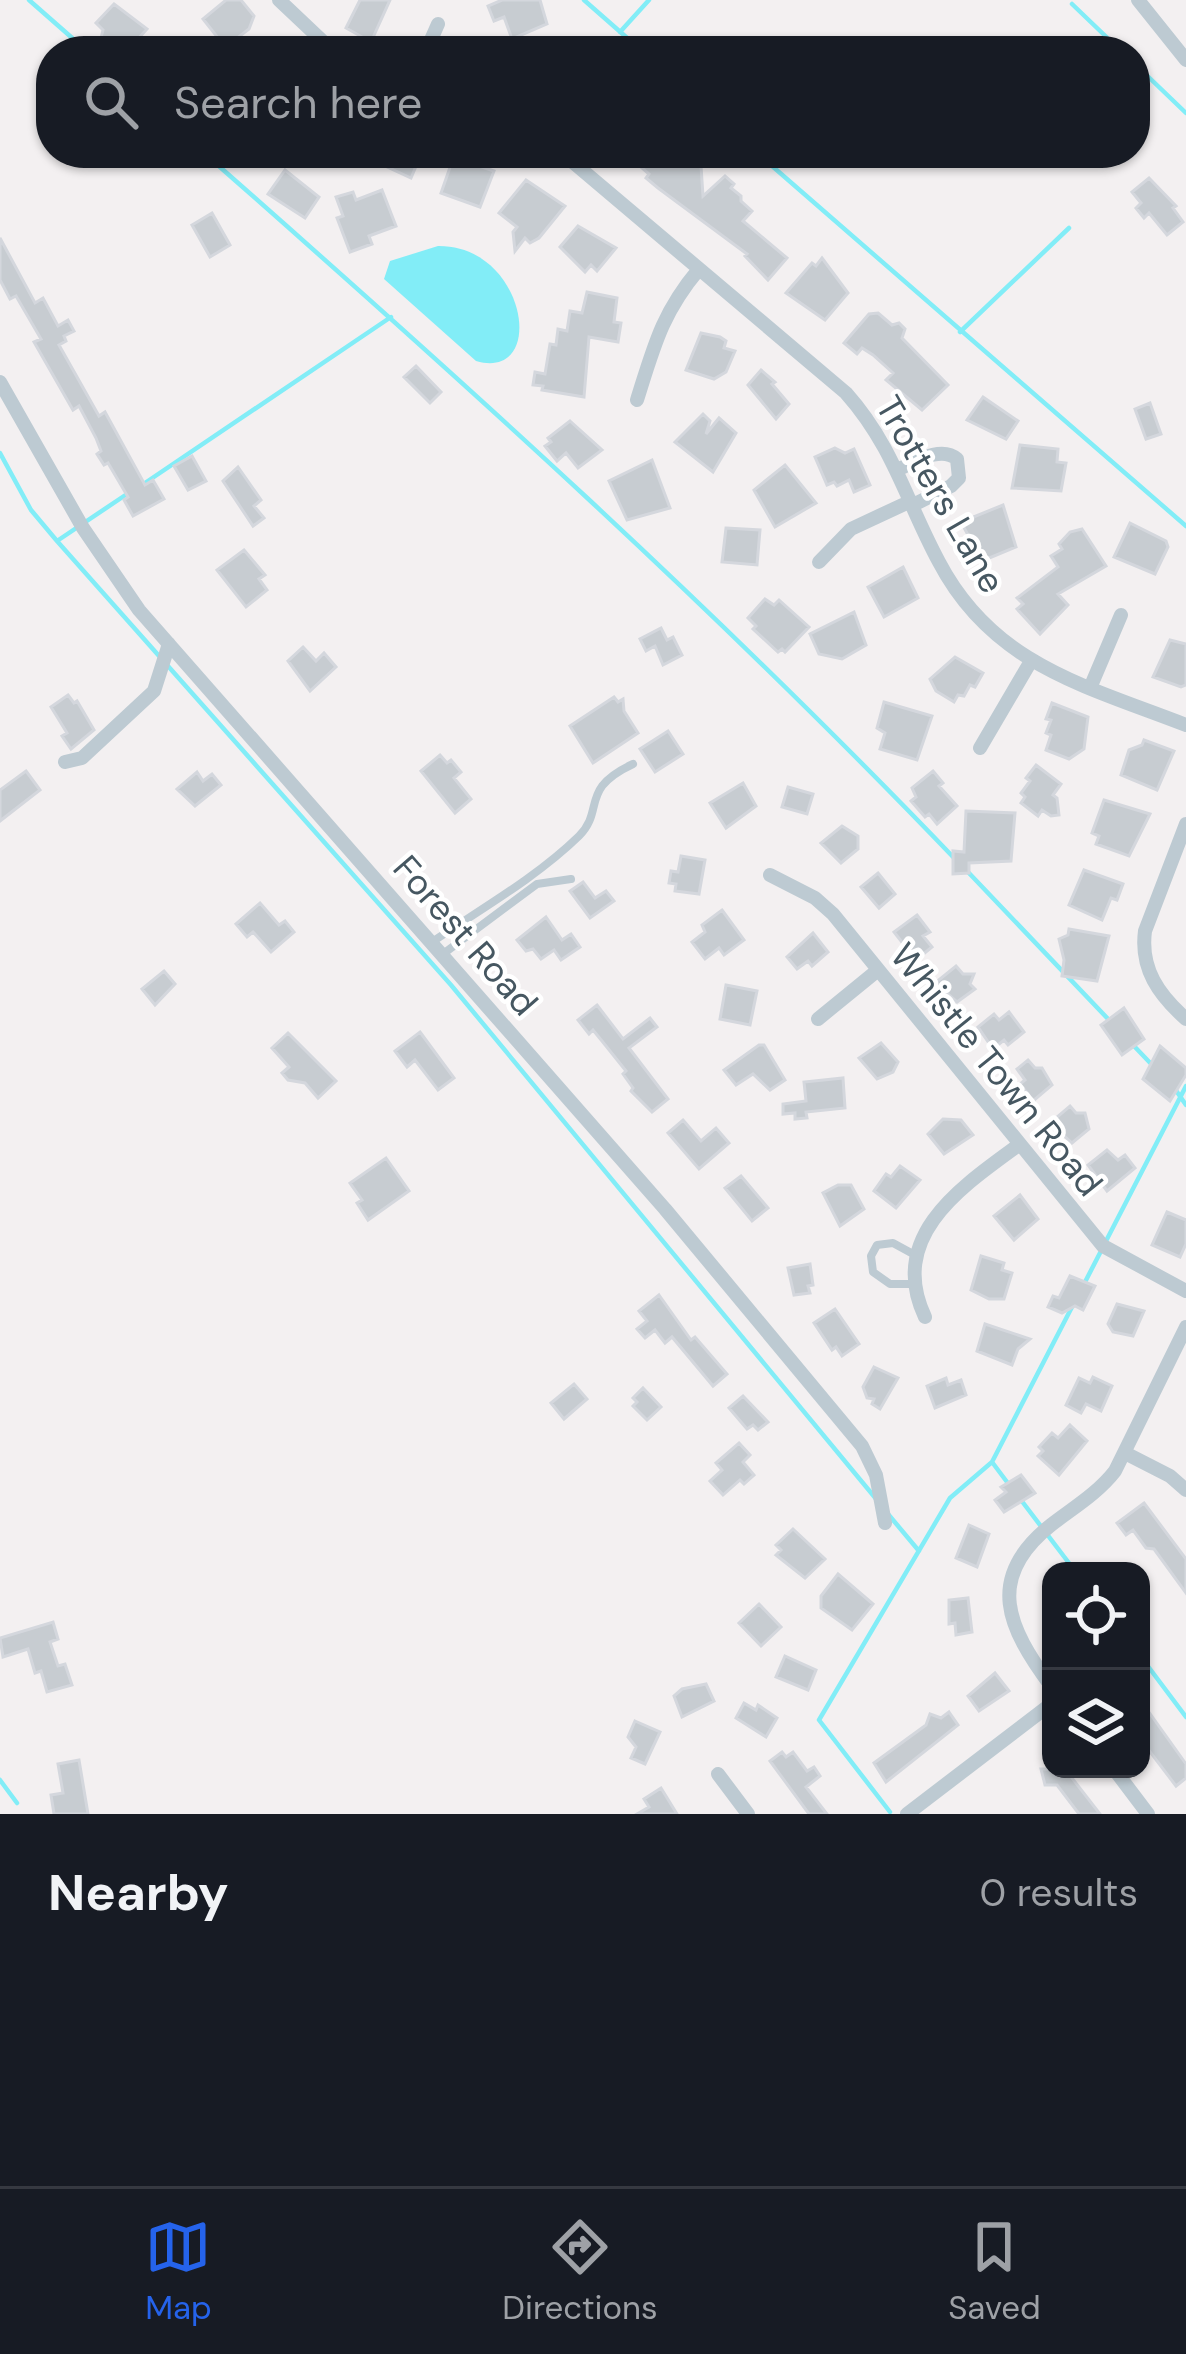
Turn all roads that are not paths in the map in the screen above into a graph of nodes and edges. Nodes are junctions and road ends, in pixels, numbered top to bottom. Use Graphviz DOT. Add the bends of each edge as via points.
graph roads {
  1 [pos="279,0"];
  2 [pos="1138,0"];
  3 [pos="438,23"];
  4 [pos="317,36"];
  5 [pos="432,36"];
  6 [pos="1186,60"];
  7 [pos="580,168"];
  8 [pos="699,269"];
  9 [pos="0,382"];
  10 [pos="637,400"];
  11 [pos="897,470"];
  12 [pos="912,503"];
  13 [pos="818,562"];
  14 [pos="1121,615"];
  15 [pos="169,644"];
  16 [pos="1030,662"];
  17 [pos="1090,688"];
  18 [pos="1186,725"];
  19 [pos="980,748"];
  20 [pos="65,762"];
  21 [pos="633,764"];
  22 [pos="1186,824"];
  23 [pos="770,875"];
  24 [pos="571,878"];
  25 [pos="438,948"];
  26 [pos="878,970"];
  27 [pos="1186,1018"];
  28 [pos="818,1019"];
  29 [pos="1020,1144"];
  30 [pos="915,1256"];
  31 [pos="914,1284"];
  32 [pos="1186,1291"];
  33 [pos="925,1317"];
  34 [pos="1186,1327"];
  35 [pos="1125,1454"];
  36 [pos="1186,1490"];
  37 [pos="885,1523"];
  38 [pos="1042,1674"];
  39 [pos="1042,1711"];
  40 [pos="718,1774"];
  41 [pos="1121,1778"];
  42 [pos="748,1814"];
  43 [pos="907,1814"];
  44 [pos="1148,1814"];
  1 -- 4 [label="street"];
  2 -- 6 [label="street"];
  3 -- 5 [label="street"];
  7 -- 8 [label="street, Trotters Lane"];
  8 -- 10 [label="street" via="664,318"];
  8 -- 11 [label="street, Trotters Lane" via="846,393"];
  9 -- 15 [label="street, Forest Road" via="98,552"];
  11 -- 12 [label="street, Trotters Lane"];
  11 -- 12 [label="street" via="941,452 957,459 959,478 951,486"];
  12 -- 13 [label="street" via="851,529"];
  12 -- 16 [label="street, Trotters Lane" via="957,592"];
  14 -- 17 [label="street"];
  15 -- 20 [label="street" via="154,691 82,758"];
  15 -- 25 [label="street, Forest Road"];
  16 -- 17 [label="street, Trotters Lane"];
  16 -- 19 [label="street"];
  17 -- 18 [label="street, Trotters Lane"];
  21 -- 25 [label="lane" via="602,785 584,832"];
  22 -- 27 [label="street" via="1143,947 1154,984"];
  23 -- 26 [label="street, Whistle Town Road" via="815,898"];
  24 -- 25 [label="lane" via="537,884"];
  25 -- 37 [label="street, Forest Road" via="862,1446"];
  26 -- 28 [label="street"];
  26 -- 29 [label="street, Whistle Town Road"];
  29 -- 30 [label="street" via="954,1196"];
  29 -- 32 [label="street, Whistle Town Road" via="1103,1246"];
  30 -- 31 [label="street"];
  30 -- 31 [label="lane" via="893,1244 877,1245 871,1256 873,1272 890,1284"];
  31 -- 33 [label="street"];
  34 -- 35 [label="street"];
  35 -- 36 [label="street"];
  35 -- 38 [label="street" via="1105,1484 1030,1544 1012,1575 1011,1623"];
  39 -- 43 [label="street"];
  40 -- 42 [label="street"];
  41 -- 44 [label="street"];
}
